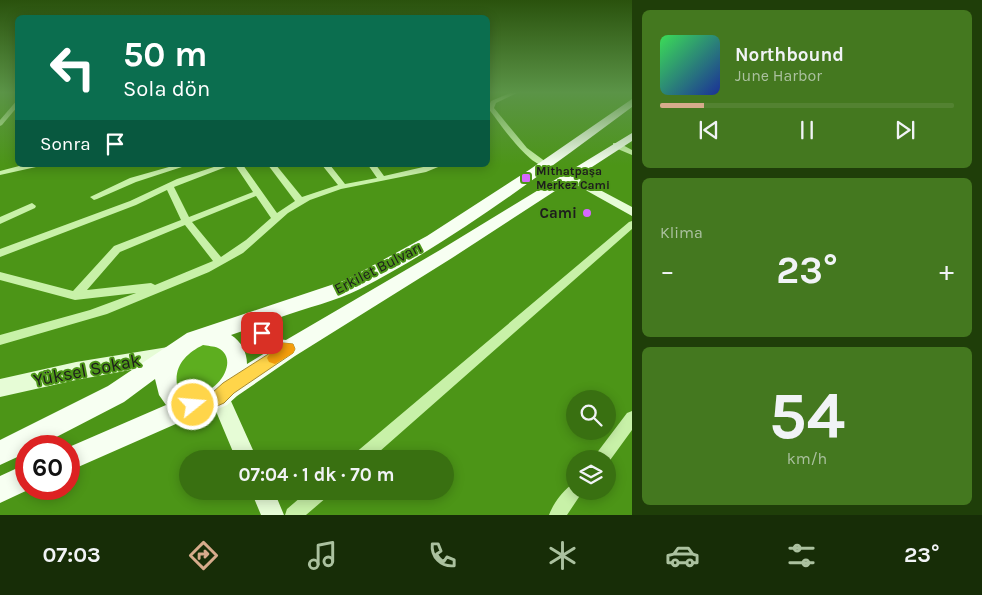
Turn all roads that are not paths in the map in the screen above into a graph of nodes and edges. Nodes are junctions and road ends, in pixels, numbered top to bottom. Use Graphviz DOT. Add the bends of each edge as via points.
graph roads {
  1 [pos="495,117"];
  2 [pos="610,117"];
  3 [pos="632,136"];
  4 [pos="624,149"];
  5 [pos="543,164"];
  6 [pos="25,167"];
  7 [pos="177,167"];
  8 [pos="221,167"];
  9 [pos="240,167"];
  10 [pos="274,167"];
  11 [pos="328,167"];
  12 [pos="373,167"];
  13 [pos="434,167"];
  14 [pos="0,173"];
  15 [pos="568,176"];
  16 [pos="382,179"];
  17 [pos="169,186"];
  18 [pos="343,186"];
  19 [pos="257,193"];
  20 [pos="94,197"];
  21 [pos="300,201"];
  22 [pos="32,206"];
  23 [pos="632,212"];
  24 [pos="275,217"];
  25 [pos="0,221"];
  26 [pos="186,221"];
  27 [pos="632,224"];
  28 [pos="0,253"];
  29 [pos="219,262"];
  30 [pos="0,276"];
  31 [pos="164,286"];
  32 [pos="75,296"];
  33 [pos="274,312"];
  34 [pos="204,337"];
  35 [pos="0,340"];
  36 [pos="288,349"];
  37 [pos="174,354"];
  38 [pos="0,388"];
  39 [pos="224,393"];
  40 [pos="193,405"];
  41 [pos="632,418"];
  42 [pos="38,435"];
  43 [pos="15,444"];
  44 [pos="15,446"];
  45 [pos="0,448"];
  46 [pos="244,450"];
  47 [pos="369,450"];
  48 [pos="608,450"];
  49 [pos="0,453"];
  50 [pos="80,454"];
  51 [pos="15,482"];
  52 [pos="0,490"];
  53 [pos="266,500"];
  54 [pos="310,500"];
  55 [pos="569,500"];
  56 [pos="273,515"];
  57 [pos="293,515"];
  58 [pos="557,515"];
  1 -- 5 [label="street" via="524,150"];
  2 -- 5 [label="main road, Erkilet Bulvarı"];
  3 -- 4 [label="main road, Erkilet Bulvarı"];
  4 -- 15 [label="main road, Erkilet Bulvarı"];
  5 -- 33 [label="main road, Erkilet Bulvarı" via="432,240 352,285"];
  6 -- 14 [label="street"];
  7 -- 20 [label="street" via="133,180"];
  8 -- 17 [label="street"];
  9 -- 19 [label="street"];
  10 -- 21 [label="street"];
  11 -- 18 [label="street"];
  12 -- 16 [label="street"];
  13 -- 16 [label="street"];
  15 -- 23 [label="street"];
  15 -- 36 [label="main road, Erkilet Bulvarı"];
  16 -- 18 [label="street"];
  17 -- 26 [label="street"];
  17 -- 28 [label="street" via="133,203"];
  18 -- 21 [label="street"];
  19 -- 24 [label="street"];
  19 -- 26 [label="street"];
  21 -- 24 [label="street"];
  22 -- 25 [label="street"];
  24 -- 29 [label="street" via="248,244"];
  26 -- 29 [label="street"];
  26 -- 32 [label="street" via="117,249"];
  27 -- 47 [label="street"];
  29 -- 31 [label="street"];
  30 -- 32 [label="street"];
  31 -- 32 [label="street"];
  31 -- 35 [label="street" via="103,311"];
  33 -- 34 [label="main road, Erkilet Bulvarı"];
  33 -- 36 [label="main road" via="262,328 264,340 277,349"];
  34 -- 37 [label="main road, Erkilet Bulvarı" via="188,342"];
  34 -- 39 [label="main road" via="225,340 237,356 235,377"];
  36 -- 39 [label="main road, Erkilet Bulvarı"];
  37 -- 38 [label="street, Yüksel Sokak"];
  37 -- 40 [label="main road" via="164,376 166,387 176,400"];
  37 -- 42 [label="main road, Erkilet Bulvarı" via="116,394"];
  39 -- 40 [label="main road, Erkilet Bulvarı" via="206,403"];
  39 -- 46 [label="street"];
  40 -- 50 [label="main road, Erkilet Bulvarı"];
  41 -- 48 [label="street"];
  43 -- 45 [label="street"];
  44 -- 49 [label="main road, Erkilet Bulvarı"];
  51 -- 52 [label="main road"];
  53 -- 56 [label="street"];
  54 -- 57 [label="street"];
  55 -- 58 [label="street"];
}
